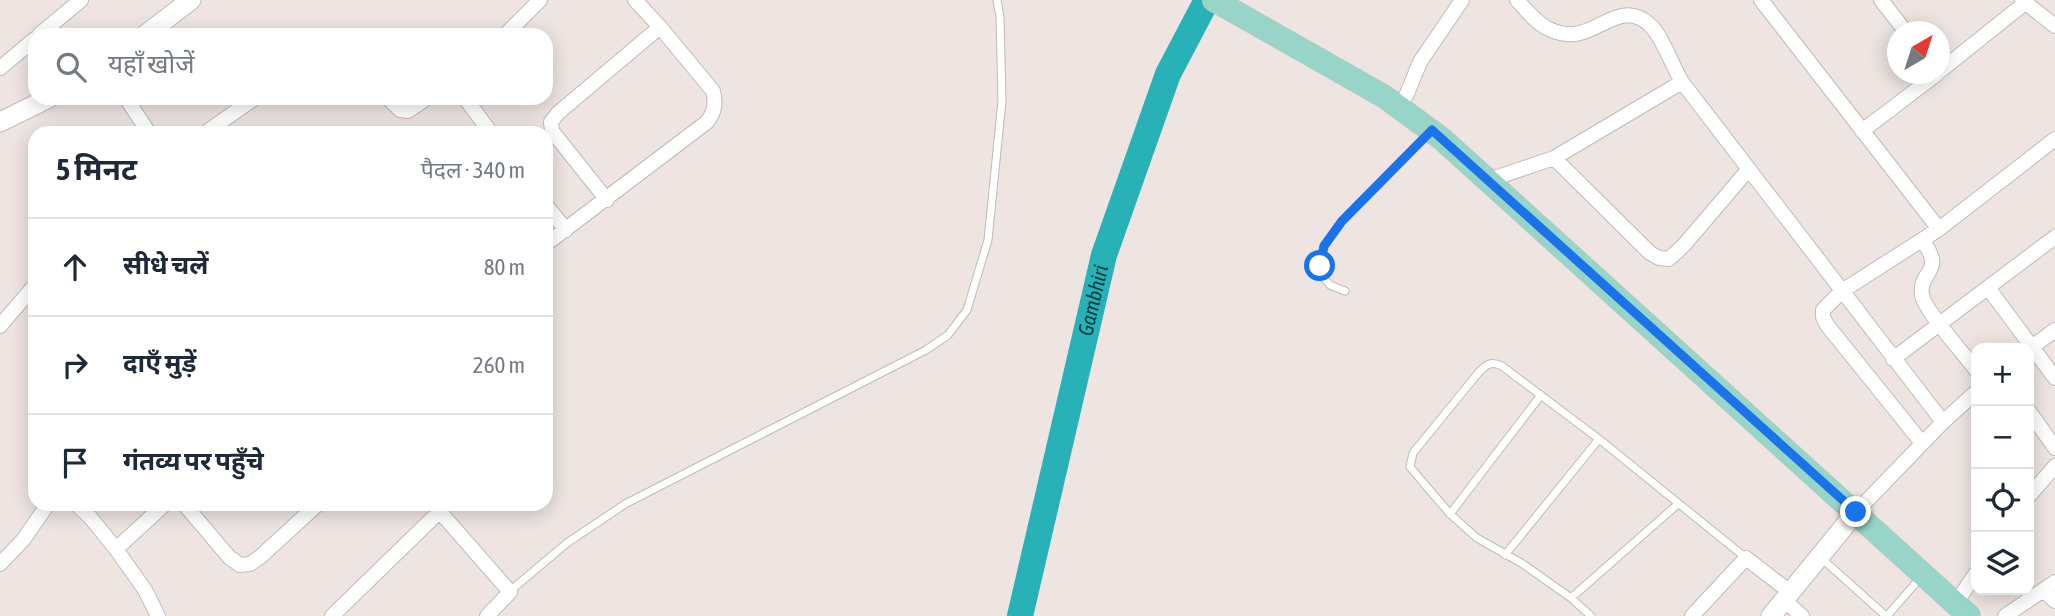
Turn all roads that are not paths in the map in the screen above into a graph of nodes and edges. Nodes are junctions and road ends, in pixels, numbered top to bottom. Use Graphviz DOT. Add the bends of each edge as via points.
graph roads {
  1 [pos="81,0"];
  2 [pos="191,0"];
  3 [pos="540,0"];
  4 [pos="635,0"];
  5 [pos="997,0"];
  6 [pos="1214,0"];
  7 [pos="1241,0"];
  8 [pos="1462,0"];
  9 [pos="1517,0"];
  10 [pos="1761,0"];
  11 [pos="1881,0"];
  12 [pos="2023,1"];
  13 [pos="1897,21"];
  14 [pos="2055,26"];
  15 [pos="660,27"];
  16 [pos="47,28"];
  17 [pos="154,28"];
  18 [pos="512,28"];
  19 [pos="28,44"];
  20 [pos="1950,62"];
  21 [pos="0,68"];
  22 [pos="1682,82"];
  23 [pos="1923,84"];
  24 [pos="1406,96"];
  25 [pos="35,105"];
  26 [pos="131,105"];
  27 [pos="245,105"];
  28 [pos="395,105"];
  29 [pos="417,105"];
  30 [pos="470,105"];
  31 [pos="0,122"];
  32 [pos="144,126"];
  33 [pos="215,126"];
  34 [pos="486,126"];
  35 [pos="552,126"];
  36 [pos="1862,131"];
  37 [pos="553,132"];
  38 [pos="1437,134"];
  39 [pos="2055,139"];
  40 [pos="1554,158"];
  41 [pos="1748,170"];
  42 [pos="1489,180"];
  43 [pos="607,200"];
  44 [pos="553,214"];
  45 [pos="1939,229"];
  46 [pos="566,230"];
  47 [pos="2055,237"];
  48 [pos="553,239"];
  49 [pos="1922,240"];
  50 [pos="1989,289"];
  51 [pos="1345,291"];
  52 [pos="1842,292"];
  53 [pos="28,293"];
  54 [pos="1940,324"];
  55 [pos="0,326"];
  56 [pos="2055,330"];
  57 [pos="2027,343"];
  58 [pos="2034,345"];
  59 [pos="2034,353"];
  60 [pos="1893,359"];
  61 [pos="1971,364"];
  62 [pos="2055,378"];
  63 [pos="1541,395"];
  64 [pos="1971,397"];
  65 [pos="2034,418"];
  66 [pos="1943,422"];
  67 [pos="1599,439"];
  68 [pos="1922,443"];
  69 [pos="2055,448"];
  70 [pos="2054,470"];
  71 [pos="2034,491"];
  72 [pos="1678,504"];
  73 [pos="43,511"];
  74 [pos="84,511"];
  75 [pos="157,511"];
  76 [pos="190,511"];
  77 [pos="311,511"];
  78 [pos="433,511"];
  79 [pos="439,511"];
  80 [pos="1856,512"];
  81 [pos="1450,514"];
  82 [pos="116,549"];
  83 [pos="1505,555"];
  84 [pos="1820,556"];
  85 [pos="1746,558"];
  86 [pos="0,564"];
  87 [pos="1924,574"];
  88 [pos="1971,587"];
  89 [pos="2051,591"];
  90 [pos="510,592"];
  91 [pos="1787,596"];
  92 [pos="1571,598"];
  93 [pos="1963,609"];
  94 [pos="158,616"];
  95 [pos="332,616"];
  96 [pos="487,616"];
  97 [pos="1591,616"];
  98 [pos="1692,616"];
  99 [pos="1771,616"];
  100 [pos="1802,616"];
  101 [pos="1886,616"];
  102 [pos="2005,616"];
  1 -- 16 [label="street"];
  2 -- 17 [label="main road"];
  3 -- 18 [label="street"];
  4 -- 15 [label="street"];
  5 -- 90 [label="lane" via="1002,101 988,240 967,310 948,335 926,351 625,504 567,543"];
  6 -- 38 [label="main road" via="1385,97"];
  7 -- 24 [label="main road"];
  8 -- 24 [label="street" via="1420,62"];
  9 -- 22 [label="street" via="1539,24 1564,34 1577,34 1615,16 1641,19 1656,33"];
  10 -- 36 [label="street"];
  11 -- 13 [label="street"];
  12 -- 14 [label="street"];
  12 -- 20 [label="street"];
  15 -- 35 [label="street" via="558,113"];
  15 -- 43 [label="street" via="713,91 713,113"];
  19 -- 21 [label="street"];
  22 -- 40 [label="street"];
  22 -- 41 [label="street"];
  23 -- 36 [label="street"];
  24 -- 38 [label="main road" via="1436,122"];
  25 -- 31 [label="main road"];
  26 -- 32 [label="street"];
  27 -- 33 [label="street"];
  28 -- 29 [label="street" via="408,111"];
  30 -- 34 [label="street"];
  36 -- 45 [label="street"];
  37 -- 43 [label="street"];
  38 -- 42 [label="main road"];
  38 -- 51 [label="lane" via="1342,221 1324,246 1322,276"];
  39 -- 45 [label="street"];
  40 -- 41 [label="street" via="1650,253 1669,259"];
  40 -- 42 [label="street"];
  41 -- 52 [label="street"];
  42 -- 80 [label="main road"];
  43 -- 46 [label="street"];
  44 -- 46 [label="street"];
  45 -- 49 [label="street"];
  46 -- 48 [label="street"];
  47 -- 50 [label="street"];
  49 -- 52 [label="street"];
  49 -- 54 [label="street" via="1933,261 1922,294"];
  50 -- 54 [label="street"];
  50 -- 57 [label="street"];
  52 -- 60 [label="street"];
  52 -- 68 [label="street" via="1823,310 1827,325"];
  53 -- 55 [label="street"];
  54 -- 60 [label="street"];
  54 -- 61 [label="street"];
  56 -- 58 [label="street"];
  59 -- 62 [label="street"];
  60 -- 66 [label="street"];
  63 -- 67 [label="lane"];
  63 -- 81 [label="lane"];
  63 -- 81 [label="lane" via="1502,366 1489,363 1413,453 1410,467"];
  64 -- 66 [label="street"];
  65 -- 69 [label="street"];
  66 -- 68 [label="street"];
  67 -- 72 [label="lane"];
  67 -- 83 [label="lane"];
  68 -- 80 [label="street"];
  70 -- 71 [label="street"];
  72 -- 85 [label="lane"];
  72 -- 92 [label="lane"];
  73 -- 86 [label="street"];
  74 -- 82 [label="street"];
  75 -- 82 [label="street"];
  76 -- 77 [label="street" via="240,565 261,558"];
  78 -- 95 [label="street"];
  79 -- 90 [label="street"];
  80 -- 84 [label="main road"];
  80 -- 87 [label="main road"];
  81 -- 83 [label="lane"];
  82 -- 94 [label="street"];
  83 -- 92 [label="lane"];
  84 -- 91 [label="main road"];
  84 -- 101 [label="lane"];
  85 -- 91 [label="street"];
  85 -- 98 [label="street"];
  87 -- 93 [label="main road"];
  87 -- 101 [label="lane"];
  88 -- 93 [label="street"];
  89 -- 102 [label="street"];
  90 -- 96 [label="street"];
  91 -- 99 [label="main road"];
  91 -- 100 [label="street"];
  92 -- 97 [label="lane"];
}
